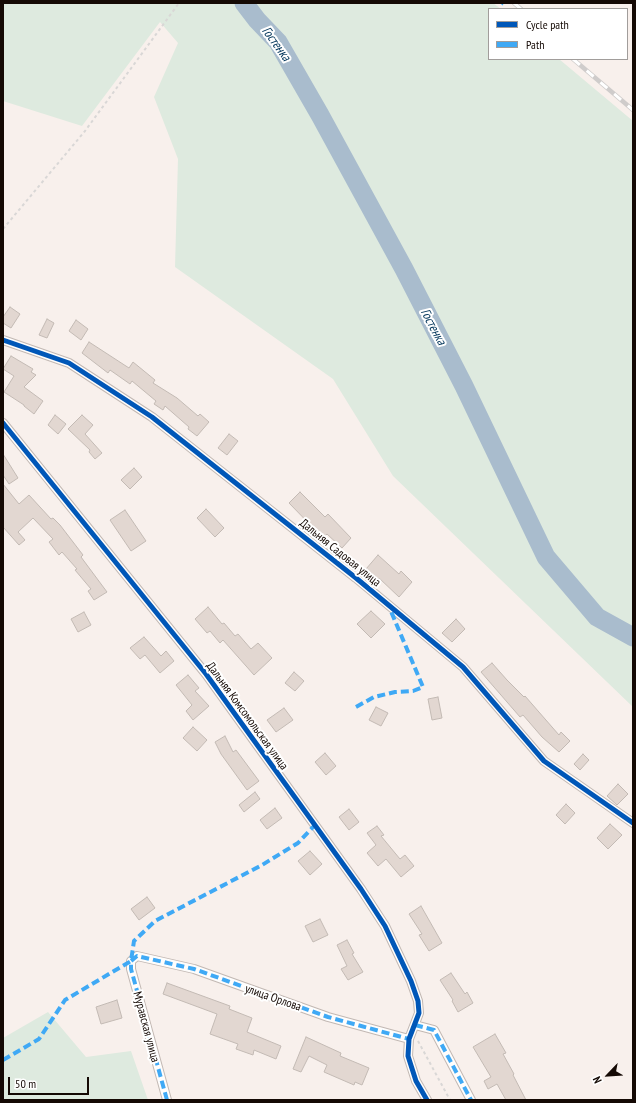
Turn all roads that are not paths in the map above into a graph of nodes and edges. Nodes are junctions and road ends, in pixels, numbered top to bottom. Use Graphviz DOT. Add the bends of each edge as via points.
graph roads {
  1 [pos="3,340"];
  2 [pos="3,423"];
  3 [pos="633,823"];
  4 [pos="138,956"];
  5 [pos="412,1032"];
  6 [pos="167,1100"];
  7 [pos="427,1100"];
  8 [pos="471,1100"];
  1 -- 3 [label="street, Дальняя Садовая улица" via="70,363 152,417 356,578 463,667 544,761"];
  2 -- 5 [label="street, Дальняя Комсомольская улица" via="206,674 361,889 385,926 411,980 418,1001 419,1014"];
  4 -- 5 [label="street, улица Орлова" via="194,969 328,1017"];
  4 -- 6 [label="street, Муравская улица" via="131,961 131,969"];
  5 -- 7 [label="street" via="408,1056 416,1081"];
  5 -- 8 [label="street" via="434,1030"];
}
